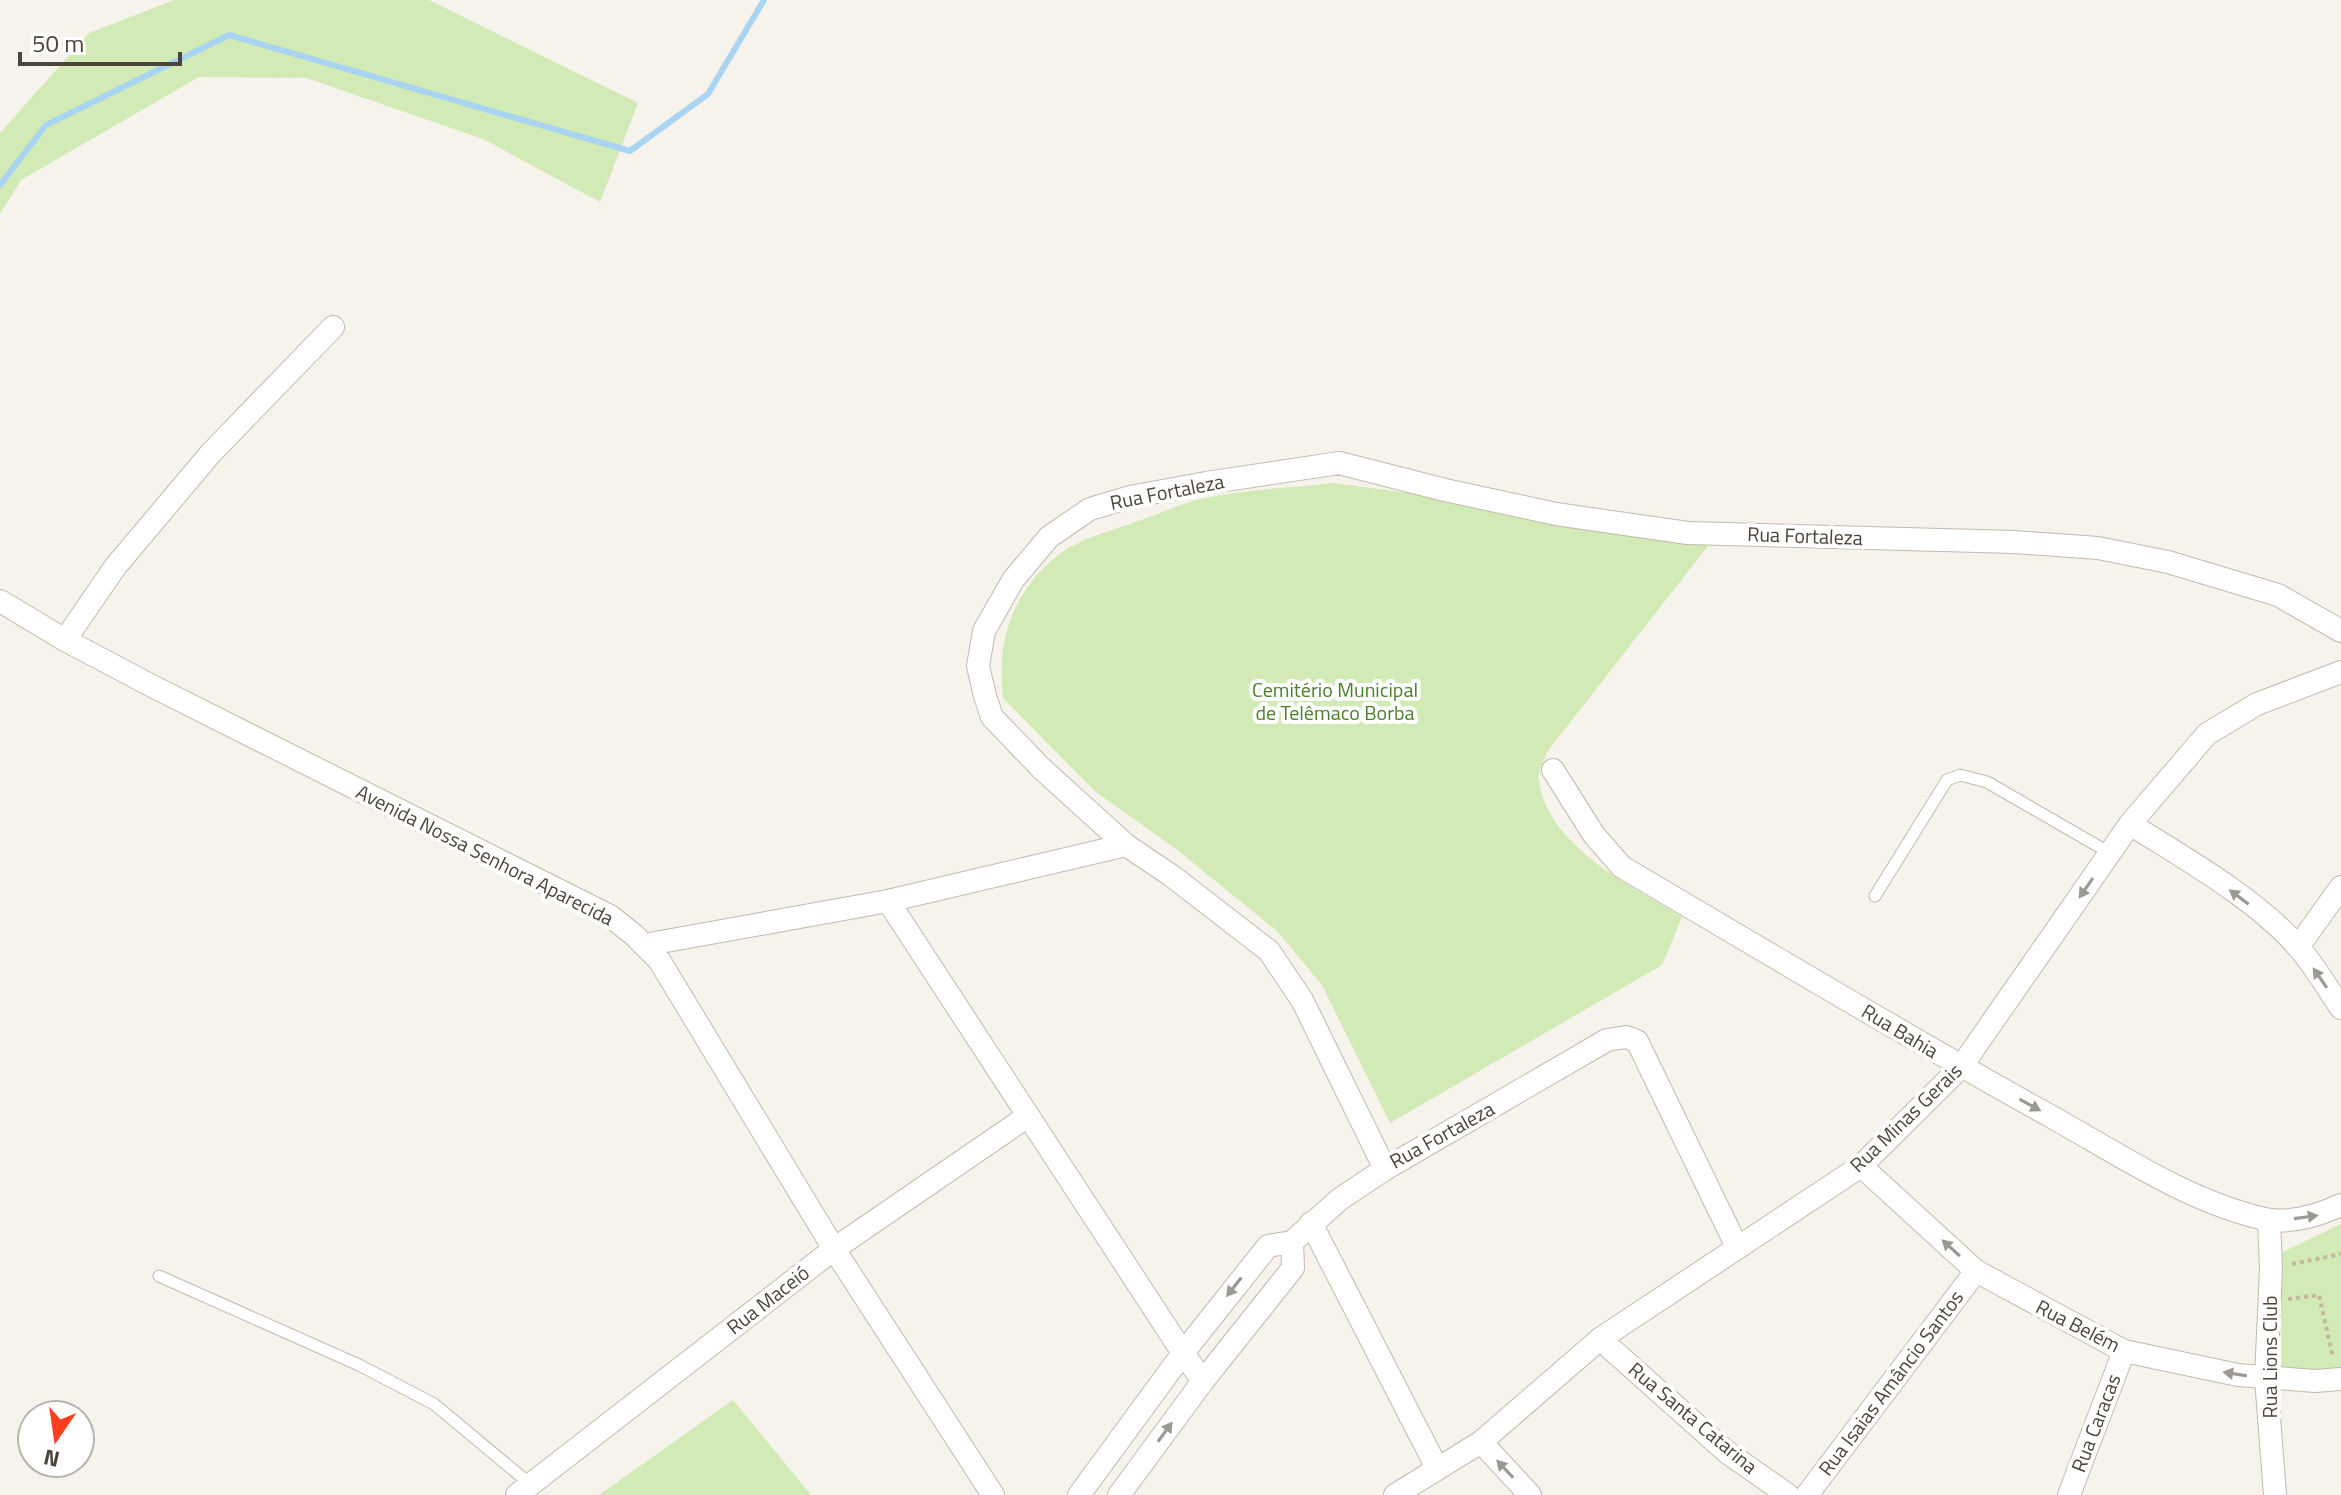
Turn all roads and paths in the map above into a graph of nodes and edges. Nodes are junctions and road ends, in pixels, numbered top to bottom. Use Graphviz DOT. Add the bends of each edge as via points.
graph roads {
  1 [pos="333,327"];
  2 [pos="0,601"];
  3 [pos="2341,631"];
  4 [pos="65,640"];
  5 [pos="2341,672"];
  6 [pos="1553,770"];
  7 [pos="2130,824"];
  8 [pos="1126,845"];
  9 [pos="2110,853"];
  10 [pos="2341,887"];
  11 [pos="1875,896"];
  12 [pos="888,901"];
  13 [pos="644,945"];
  14 [pos="2298,947"];
  15 [pos="2341,1008"];
  16 [pos="1961,1067"];
  17 [pos="1028,1116"];
  18 [pos="1861,1166"];
  19 [pos="1385,1169"];
  20 [pos="2341,1205"];
  21 [pos="2269,1220"];
  22 [pos="1311,1223"];
  23 [pos="1292,1242"];
  24 [pos="1737,1247"];
  25 [pos="834,1249"];
  26 [pos="2341,1254"];
  27 [pos="2271,1268"];
  28 [pos="1976,1271"];
  29 [pos="159,1276"];
  30 [pos="2270,1302"];
  31 [pos="1600,1339"];
  32 [pos="2124,1351"];
  33 [pos="1183,1353"];
  34 [pos="2266,1378"];
  35 [pos="2340,1379"];
  36 [pos="1203,1381"];
  37 [pos="1481,1442"];
  38 [pos="1437,1468"];
  39 [pos="524,1489"];
  40 [pos="993,1495"];
  41 [pos="1079,1495"];
  42 [pos="1119,1495"];
  43 [pos="1395,1495"];
  44 [pos="1530,1495"];
  45 [pos="1788,1495"];
  46 [pos="1807,1495"];
  47 [pos="2069,1495"];
  48 [pos="2275,1495"];
  1 -- 4 [label="street" via="211,453 115,567"];
  2 -- 4 [label="street, Avenida Nossa Senhora Aparecida"];
  3 -- 8 [label="street, Rua Fortaleza" via="2278,595 2098,548 1688,533 1556,514 1339,463 1206,483 1090,509 1049,537 1013,580 984,631 978,666 992,717"];
  4 -- 13 [label="street, Avenida Nossa Senhora Aparecida" via="610,916"];
  5 -- 7 [label="street, Rua Minas Gerais" via="2257,704 2207,734"];
  6 -- 16 [label="street, Rua Bahia" via="1594,835 1622,867"];
  7 -- 9 [label="street, Rua Minas Gerais"];
  14 -- 7 [label="street, one-way" via="2206,873"];
  8 -- 12 [label="street"];
  8 -- 19 [label="street, Rua Fortaleza" via="1269,951 1302,1000"];
  9 -- 11 [label="lane" via="1987,782 1960,775 1947,780"];
  9 -- 16 [label="street, Rua Minas Gerais, one-way"];
  10 -- 14 [label="street"];
  12 -- 13 [label="street"];
  12 -- 17 [label="street"];
  13 -- 25 [label="street, Avenida Nossa Senhora Aparecida" via="659,960"];
  15 -- 14 [label="street, one-way"];
  16 -- 18 [label="street, Rua Minas Gerais"];
  16 -- 21 [label="street, Rua Bahia, one-way" via="2179,1187"];
  17 -- 25 [label="street, Rua Maceió"];
  17 -- 33 [label="street"];
  18 -- 24 [label="street, Rua Minas Gerais"];
  28 -- 18 [label="street, Rua Belém, one-way"];
  19 -- 22 [label="street"];
  19 -- 24 [label="street, Rua Fortaleza" via="1607,1040 1626,1037 1637,1041"];
  21 -- 20 [label="street, Rua Bahia, one-way" via="2313,1218"];
  21 -- 27 [label="street, Rua Lions Club"];
  22 -- 23 [label="street"];
  22 -- 38 [label="street"];
  23 -- 33 [label="street, one-way" via="1273,1244 1260,1254"];
  23 -- 36 [label="street" via="1293,1268"];
  24 -- 31 [label="street, Rua Minas Gerais"];
  25 -- 39 [label="street, Rua Maceió"];
  25 -- 40 [label="street, Avenida Nossa Senhora Aparecida"];
  26 -- 27 [label="path"];
  27 -- 30 [label="street, Rua Lions Club"];
  28 -- 32 [label="street, Rua Belém"];
  28 -- 46 [label="street, Rua Isaias Amâncio Santos"];
  29 -- 39 [label="lane" via="434,1404"];
  30 -- 34 [label="street, Rua Lions Club"];
  30 -- 35 [label="path" via="2319,1295"];
  31 -- 37 [label="street, Rua Minas Gerais"];
  31 -- 45 [label="street, Rua Santa Catarina" via="1728,1453"];
  34 -- 32 [label="street, Rua Belém, one-way"];
  32 -- 47 [label="street, Rua Caracas"];
  33 -- 36 [label="street"];
  33 -- 41 [label="street"];
  34 -- 35 [label="street, Rua Belém"];
  34 -- 48 [label="street, Rua Lions Club"];
  42 -- 36 [label="street, one-way"];
  37 -- 38 [label="street, Rua Minas Gerais"];
  44 -- 37 [label="street, one-way"];
  38 -- 43 [label="street, Rua Minas Gerais"];
}
